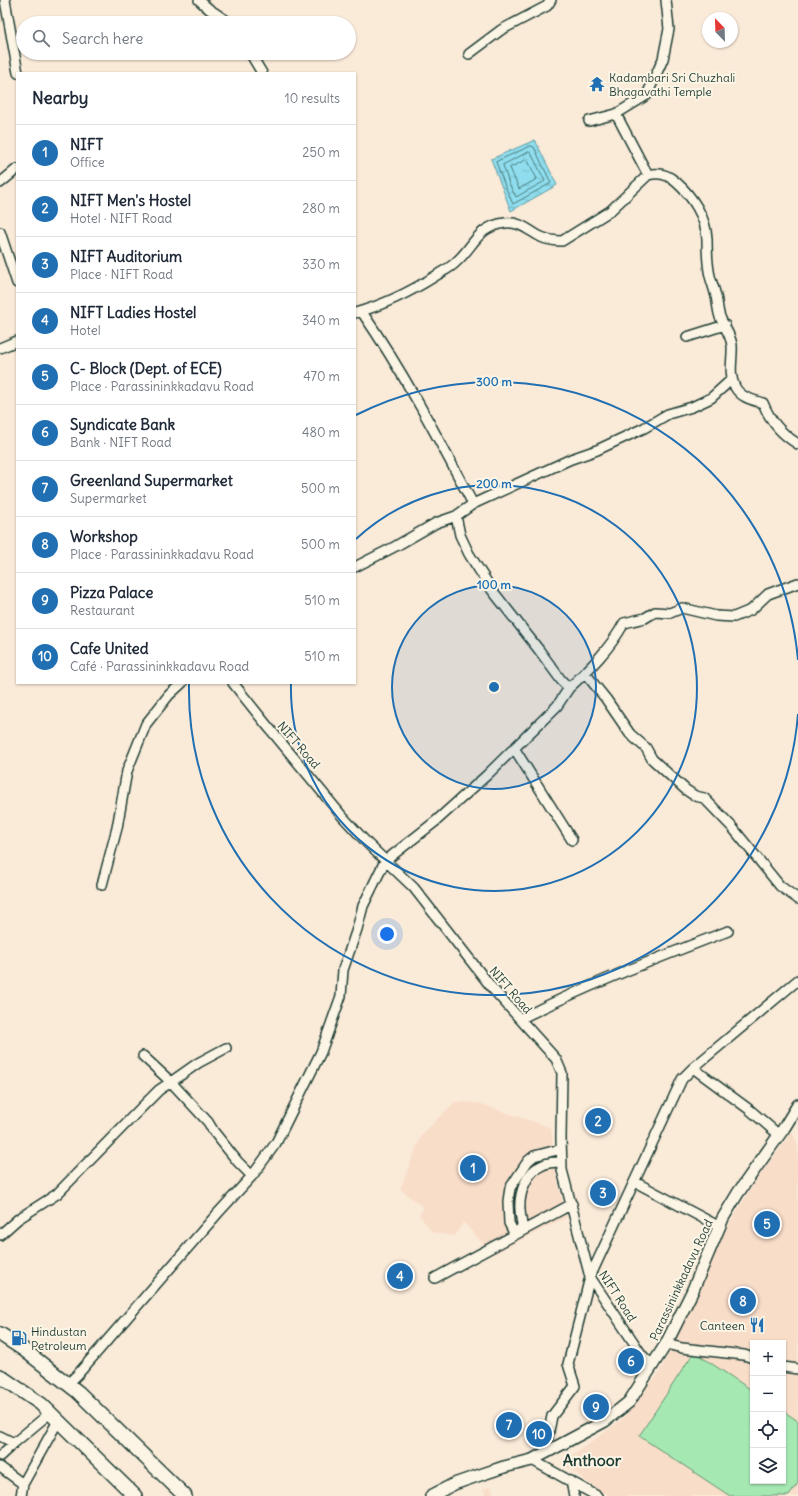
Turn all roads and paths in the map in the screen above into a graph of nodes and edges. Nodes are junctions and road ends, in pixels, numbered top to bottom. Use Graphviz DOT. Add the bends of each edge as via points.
graph roads {
  1 [pos="4,0"];
  2 [pos="199,0"];
  3 [pos="551,0"];
  4 [pos="666,0"];
  5 [pos="220,16"];
  6 [pos="469,54"];
  7 [pos="254,60"];
  8 [pos="18,72"];
  9 [pos="261,72"];
  10 [pos="616,114"];
  11 [pos="589,121"];
  12 [pos="16,170"];
  13 [pos="648,175"];
  14 [pos="0,183"];
  15 [pos="0,232"];
  16 [pos="16,279"];
  17 [pos="358,312"];
  18 [pos="725,325"];
  19 [pos="687,337"];
  20 [pos="16,341"];
  21 [pos="0,348"];
  22 [pos="732,378"];
  23 [pos="798,444"];
  24 [pos="473,504"];
  25 [pos="456,516"];
  26 [pos="356,566"];
  27 [pos="798,583"];
  28 [pos="585,673"];
  29 [pos="181,684"];
  30 [pos="234,684"];
  31 [pos="569,688"];
  32 [pos="514,748"];
  33 [pos="572,840"];
  34 [pos="385,861"];
  35 [pos="102,884"];
  36 [pos="798,899"];
  37 [pos="728,931"];
  38 [pos="798,980"];
  39 [pos="520,1019"];
  40 [pos="226,1048"];
  41 [pos="143,1056"];
  42 [pos="693,1068"];
  43 [pos="172,1082"];
  44 [pos="798,1105"];
  45 [pos="779,1135"];
  46 [pos="561,1149"];
  47 [pos="562,1162"];
  48 [pos="252,1176"];
  49 [pos="635,1182"];
  50 [pos="572,1204"];
  51 [pos="720,1227"];
  52 [pos="0,1235"];
  53 [pos="590,1277"];
  54 [pos="435,1278"];
  55 [pos="0,1334"];
  56 [pos="666,1344"];
  57 [pos="750,1357"];
  58 [pos="653,1366"];
  59 [pos="786,1367"];
  60 [pos="798,1369"];
  61 [pos="0,1376"];
  62 [pos="68,1384"];
  63 [pos="54,1417"];
  64 [pos="0,1436"];
  65 [pos="14,1443"];
  66 [pos="552,1450"];
  67 [pos="0,1456"];
  68 [pos="532,1460"];
  69 [pos="0,1467"];
  70 [pos="571,1482"];
  71 [pos="23,1484"];
  72 [pos="21,1496"];
  73 [pos="135,1496"];
  74 [pos="185,1496"];
  75 [pos="431,1496"];
  76 [pos="574,1496"];
  77 [pos="597,1496"];
  1 -- 8 [label="street"];
  2 -- 5 [label="street"];
  3 -- 6 [label="street" via="547,6 501,30"];
  4 -- 10 [label="street" via="669,29 663,59 647,95"];
  7 -- 9 [label="street"];
  10 -- 11 [label="street"];
  10 -- 13 [label="street"];
  12 -- 14 [label="street"];
  13 -- 17 [label="street" via="610,211 562,241 542,237 522,225 507,222 492,226 481,232 455,263 429,280 394,300"];
  13 -- 18 [label="street" via="668,175 693,200 702,217 710,273 720,317"];
  15 -- 16 [label="street"];
  17 -- 24 [label="street" via="384,344"];
  18 -- 19 [label="street"];
  18 -- 22 [label="street" via="732,346"];
  20 -- 21 [label="street"];
  22 -- 23 [label="street" via="744,397 763,403 775,425"];
  22 -- 24 [label="street" via="711,398 692,408 668,414 597,450 571,459"];
  24 -- 25 [label="street"];
  25 -- 26 [label="street" via="436,523"];
  25 -- 31 [label="street" via="460,535 469,554 492,590"];
  27 -- 28 [label="street" via="768,594 751,610 734,618 682,608 670,613 655,612 645,618 624,622 604,653"];
  28 -- 31 [label="street"];
  28 -- 36 [label="street" via="630,734 646,748 652,759 686,790 704,798 732,827 780,886"];
  29 -- 35 [label="street" via="146,724 127,771"];
  30 -- 34 [label="street, NIFT Road" via="342,816"];
  31 -- 32 [label="street" via="557,706"];
  32 -- 33 [label="street"];
  32 -- 34 [label="street" via="454,805"];
  34 -- 39 [label="street, NIFT Road" via="414,888 492,988"];
  34 -- 48 [label="street" via="363,906 343,970 342,996 321,1052 276,1143"];
  37 -- 39 [label="street" via="620,973"];
  38 -- 42 [label="street"];
  39 -- 46 [label="street, NIFT Road" via="556,1059 562,1073"];
  40 -- 43 [label="street" via="198,1063"];
  41 -- 43 [label="street"];
  42 -- 45 [label="street"];
  42 -- 49 [label="street" via="682,1079"];
  43 -- 48 [label="street"];
  43 -- 52 [label="street" via="159,1090 57,1194 18,1219"];
  44 -- 45 [label="main road, Parassininkkadavu Road"];
  45 -- 51 [label="main road, Parassininkkadavu Road" via="738,1193"];
  46 -- 47 [label="street, NIFT Road"];
  46 -- 47 [label="street" via="534,1156 510,1188 509,1224 513,1231 518,1231 522,1227 520,1202 528,1179 539,1166"];
  47 -- 50 [label="street, NIFT Road"];
  48 -- 62 [label="street"];
  49 -- 51 [label="street"];
  49 -- 53 [label="street"];
  50 -- 53 [label="street, NIFT Road"];
  50 -- 54 [label="street"];
  51 -- 56 [label="main road, Parassininkkadavu Road"];
  53 -- 58 [label="street, NIFT Road" via="642,1355"];
  53 -- 66 [label="street" via="568,1364 575,1386 552,1416 546,1446"];
  55 -- 62 [label="highway"];
  56 -- 57 [label="street"];
  56 -- 58 [label="main road, Parassininkkadavu Road"];
  58 -- 66 [label="main road, Parassininkkadavu Road" via="629,1402 605,1421"];
  59 -- 60 [label="street"];
  61 -- 63 [label="highway" via="41,1404"];
  62 -- 74 [label="highway"];
  63 -- 65 [label="street"];
  63 -- 71 [label="street"];
  63 -- 73 [label="highway"];
  64 -- 65 [label="street"];
  65 -- 67 [label="street"];
  66 -- 68 [label="main road, Parassininkkadavu Road"];
  68 -- 70 [label="street"];
  68 -- 75 [label="main road, Parassininkkadavu Road" via="480,1474"];
  69 -- 71 [label="street"];
  70 -- 76 [label="street"];
  70 -- 77 [label="street"];
  71 -- 72 [label="street"];
}
